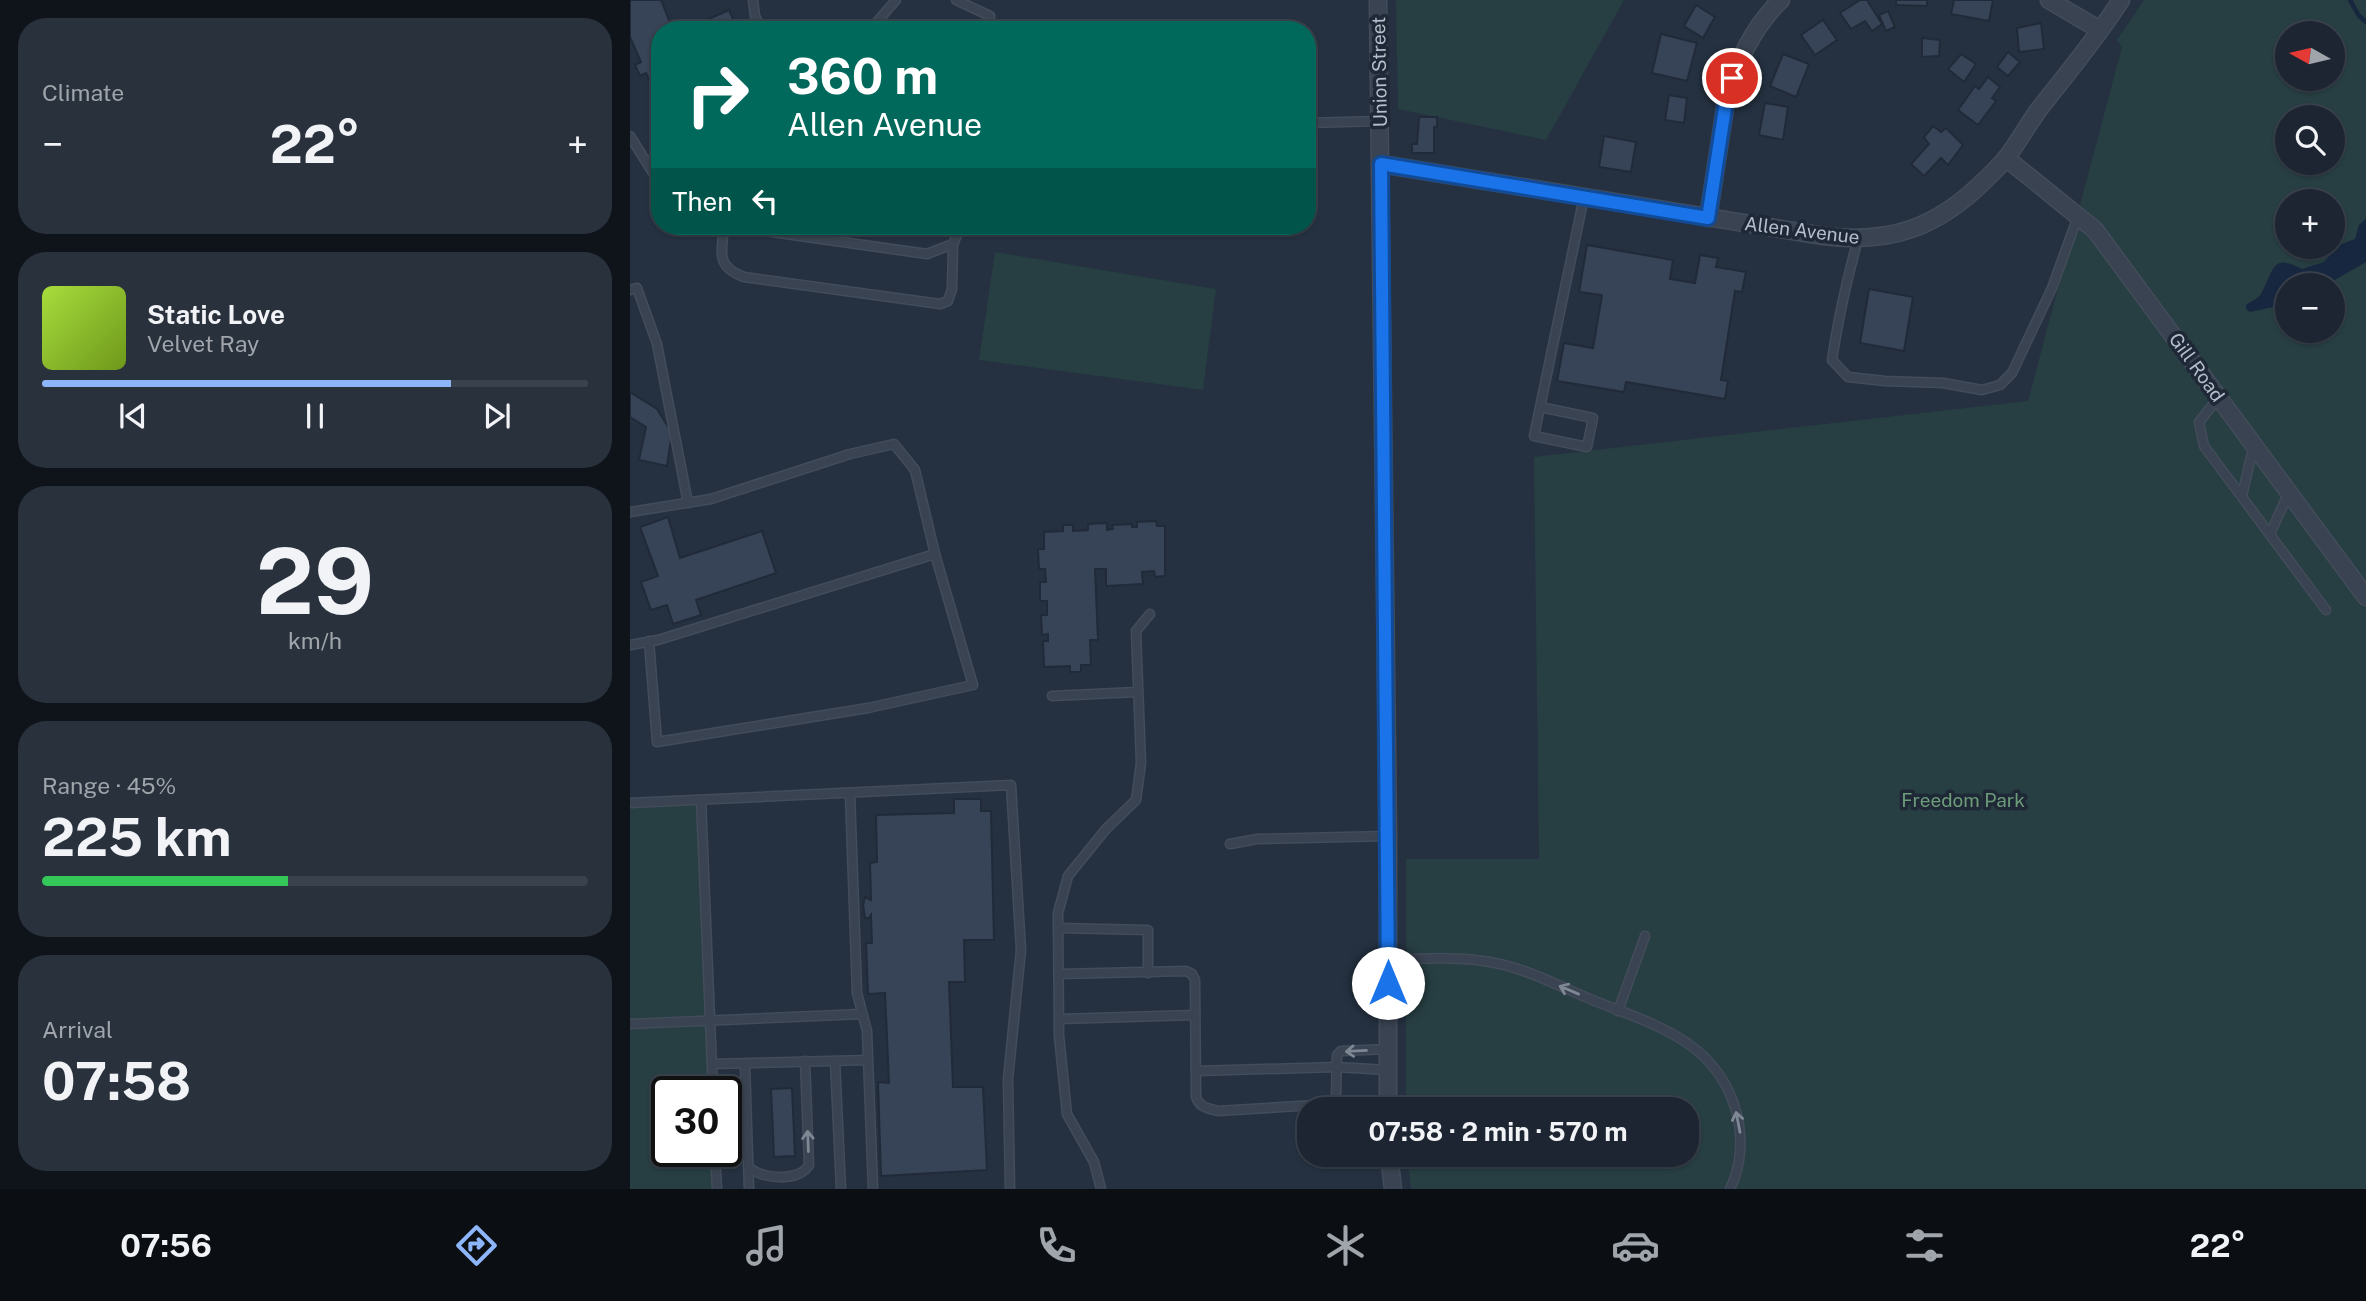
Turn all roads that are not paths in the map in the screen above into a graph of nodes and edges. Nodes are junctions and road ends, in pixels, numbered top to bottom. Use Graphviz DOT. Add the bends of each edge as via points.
graph roads {
  1 [pos="754,0"];
  2 [pos="896,0"];
  3 [pos="956,0"];
  4 [pos="1378,0"];
  5 [pos="1781,0"];
  6 [pos="2049,0"];
  7 [pos="2121,0"];
  8 [pos="758,21"];
  9 [pos="878,21"];
  10 [pos="990,21"];
  11 [pos="2101,30"];
  12 [pos="1380,121"];
  13 [pos="1316,123"];
  14 [pos="630,136"];
  15 [pos="2006,158"];
  16 [pos="1381,164"];
  17 [pos="651,170"];
  18 [pos="1584,197"];
  19 [pos="2078,216"];
  20 [pos="1708,218"];
  21 [pos="725,235"];
  22 [pos="791,235"];
  23 [pos="957,235"];
  24 [pos="1858,239"];
  25 [pos="953,244"];
  26 [pos="630,290"];
  27 [pos="2219,397"];
  28 [pos="1540,407"];
  29 [pos="2254,444"];
  30 [pos="2289,492"];
  31 [pos="2242,496"];
  32 [pos="688,503"];
  33 [pos="630,512"];
  34 [pos="2270,534"];
  35 [pos="934,554"];
  36 [pos="2366,597"];
  37 [pos="2326,610"];
  38 [pos="1150,614"];
  39 [pos="649,642"];
  40 [pos="630,645"];
  41 [pos="1137,692"];
  42 [pos="1052,696"];
  43 [pos="850,793"];
  44 [pos="701,800"];
  45 [pos="630,803"];
  46 [pos="1388,836"];
  47 [pos="1230,844"];
  48 [pos="1058,928"];
  49 [pos="1645,936"];
  50 [pos="1388,960"];
  51 [pos="1149,973"];
  52 [pos="1059,974"];
  53 [pos="1618,1011"];
  54 [pos="862,1014"];
  55 [pos="1195,1015"];
  56 [pos="1059,1019"];
  57 [pos="710,1021"];
  58 [pos="630,1024"];
  59 [pos="1388,1049"];
  60 [pos="868,1060"];
  61 [pos="835,1061"];
  62 [pos="805,1062"];
  63 [pos="745,1063"];
  64 [pos="712,1064"];
  65 [pos="1336,1067"];
  66 [pos="1388,1070"];
  67 [pos="1196,1071"];
  68 [pos="712,1076"];
  69 [pos="1388,1097"];
  70 [pos="748,1166"];
  71 [pos="716,1167"];
  72 [pos="1390,1167"];
  73 [pos="717,1189"];
  74 [pos="749,1189"];
  75 [pos="841,1189"];
  76 [pos="873,1189"];
  77 [pos="1010,1189"];
  78 [pos="1101,1189"];
  79 [pos="1393,1189"];
  80 [pos="1730,1189"];
  1 -- 8 [label="lane"];
  2 -- 9 [label="lane"];
  3 -- 10 [label="lane" via="990,16"];
  4 -- 12 [label="street, Union Street"];
  5 -- 20 [label="street" via="1754,32 1732,78"];
  6 -- 11 [label="street"];
  7 -- 11 [label="street, Allen Avenue"];
  11 -- 15 [label="street, Allen Avenue"];
  12 -- 13 [label="lane"];
  12 -- 16 [label="street, Union Street"];
  14 -- 17 [label="lane"];
  15 -- 19 [label="street, Gill Road"];
  15 -- 24 [label="street, Allen Avenue" via="1961,203 1930,222 1895,234"];
  16 -- 18 [label="street, Allen Avenue"];
  16 -- 46 [label="street, Union Street"];
  18 -- 20 [label="street, Allen Avenue"];
  18 -- 28 [label="lane"];
  19 -- 24 [label="lane" via="2052,288 2012,373 2000,385 1982,390 1848,377 1839,370 1832,360 1843,292"];
  19 -- 27 [label="street, Gill Road" via="2095,230"];
  20 -- 24 [label="street, Allen Avenue"];
  21 -- 25 [label="lane" via="724,266 744,277 940,304 948,301 951,289"];
  22 -- 25 [label="lane" via="927,254"];
  23 -- 25 [label="lane"];
  26 -- 32 [label="lane" via="637,288 657,344"];
  27 -- 29 [label="street, Gill Road"];
  27 -- 31 [label="lane" via="2199,422 2204,446"];
  28 -- 28 [label="lane" via="1534,436 1587,447 1594,418"];
  29 -- 30 [label="street, Gill Road"];
  29 -- 31 [label="lane"];
  30 -- 34 [label="lane"];
  30 -- 36 [label="street, Gill Road"];
  31 -- 34 [label="lane"];
  32 -- 33 [label="lane"];
  32 -- 35 [label="lane" via="894,444 915,470"];
  34 -- 37 [label="lane"];
  35 -- 39 [label="lane"];
  35 -- 39 [label="lane" via="973,685 867,708 657,742"];
  38 -- 41 [label="lane" via="1136,631"];
  39 -- 40 [label="lane"];
  41 -- 42 [label="lane"];
  41 -- 48 [label="lane" via="1141,763 1136,800 1068,876"];
  43 -- 44 [label="lane"];
  43 -- 54 [label="lane" via="856,984"];
  43 -- 77 [label="lane" via="1011,785 1021,950 1008,1079"];
  44 -- 45 [label="lane"];
  44 -- 57 [label="lane"];
  46 -- 47 [label="lane" via="1257,839"];
  46 -- 50 [label="street, Union Street"];
  48 -- 51 [label="lane" via="1148,930"];
  48 -- 52 [label="lane"];
  49 -- 53 [label="lane"];
  53 -- 50 [label="lane, one-way" via="1500,964 1462,959"];
  50 -- 59 [label="street, Union Street"];
  51 -- 52 [label="lane"];
  51 -- 55 [label="lane" via="1192,974"];
  52 -- 56 [label="lane"];
  80 -- 53 [label="lane, one-way" via="1741,1135 1733,1100 1717,1070 1678,1037"];
  54 -- 57 [label="lane"];
  54 -- 60 [label="lane"];
  55 -- 56 [label="lane"];
  55 -- 67 [label="lane"];
  56 -- 78 [label="lane" via="1067,1114 1094,1162"];
  57 -- 58 [label="lane"];
  57 -- 64 [label="lane"];
  59 -- 65 [label="lane, one-way" via="1341,1051"];
  59 -- 66 [label="street, Union Street"];
  60 -- 61 [label="lane"];
  60 -- 76 [label="lane"];
  61 -- 62 [label="lane"];
  61 -- 75 [label="lane"];
  62 -- 63 [label="lane"];
  70 -- 62 [label="lane, one-way" via="764,1177 800,1175 807,1170"];
  63 -- 64 [label="lane"];
  63 -- 70 [label="lane"];
  64 -- 68 [label="lane"];
  65 -- 66 [label="lane"];
  65 -- 67 [label="lane"];
  65 -- 67 [label="lane" via="1332,1104 1218,1111 1199,1104"];
  66 -- 69 [label="street, Union Street"];
  70 -- 74 [label="lane"];
  71 -- 73 [label="lane"];
  72 -- 79 [label="street"];
}
